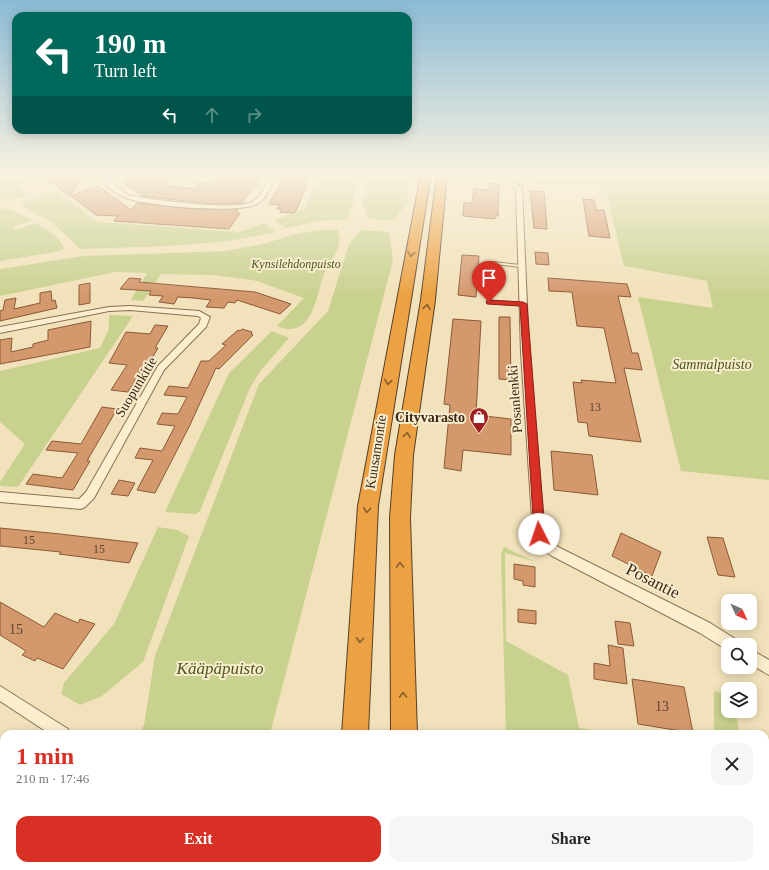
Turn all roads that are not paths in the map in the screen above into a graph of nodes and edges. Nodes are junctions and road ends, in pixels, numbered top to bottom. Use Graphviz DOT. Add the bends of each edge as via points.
graph roads {
  1 [pos="419,215"];
  2 [pos="437,215"];
  3 [pos="520,215"];
  4 [pos="521,266"];
  5 [pos="523,304"];
  6 [pos="0,330"];
  7 [pos="0,497"];
  8 [pos="556,552"];
  9 [pos="721,638"];
  10 [pos="757,660"];
  11 [pos="769,668"];
  12 [pos="0,693"];
  13 [pos="57,730"];
  14 [pos="356,730"];
  15 [pos="404,730"];
  1 -- 14 [label="highway, Kuusamontie, one-way" via="368,506"];
  15 -- 2 [label="highway, Kuusamontie, one-way" via="400,518 404,454 428,300"];
  3 -- 4 [label="street, Posanlenkki"];
  4 -- 5 [label="street, Posanlenkki"];
  4 -- 5 [label="lane" via="493,263 489,302"];
  5 -- 8 [label="street, Posanlenkki" via="539,534 546,545"];
  6 -- 7 [label="street, Suopunkitie" via="109,309 130,308 199,314 206,317 203,325 161,368 90,495 81,504"];
  8 -- 9 [label="street, Posantie"];
  10 -- 11 [label="street"];
  12 -- 13 [label="street"];
}
